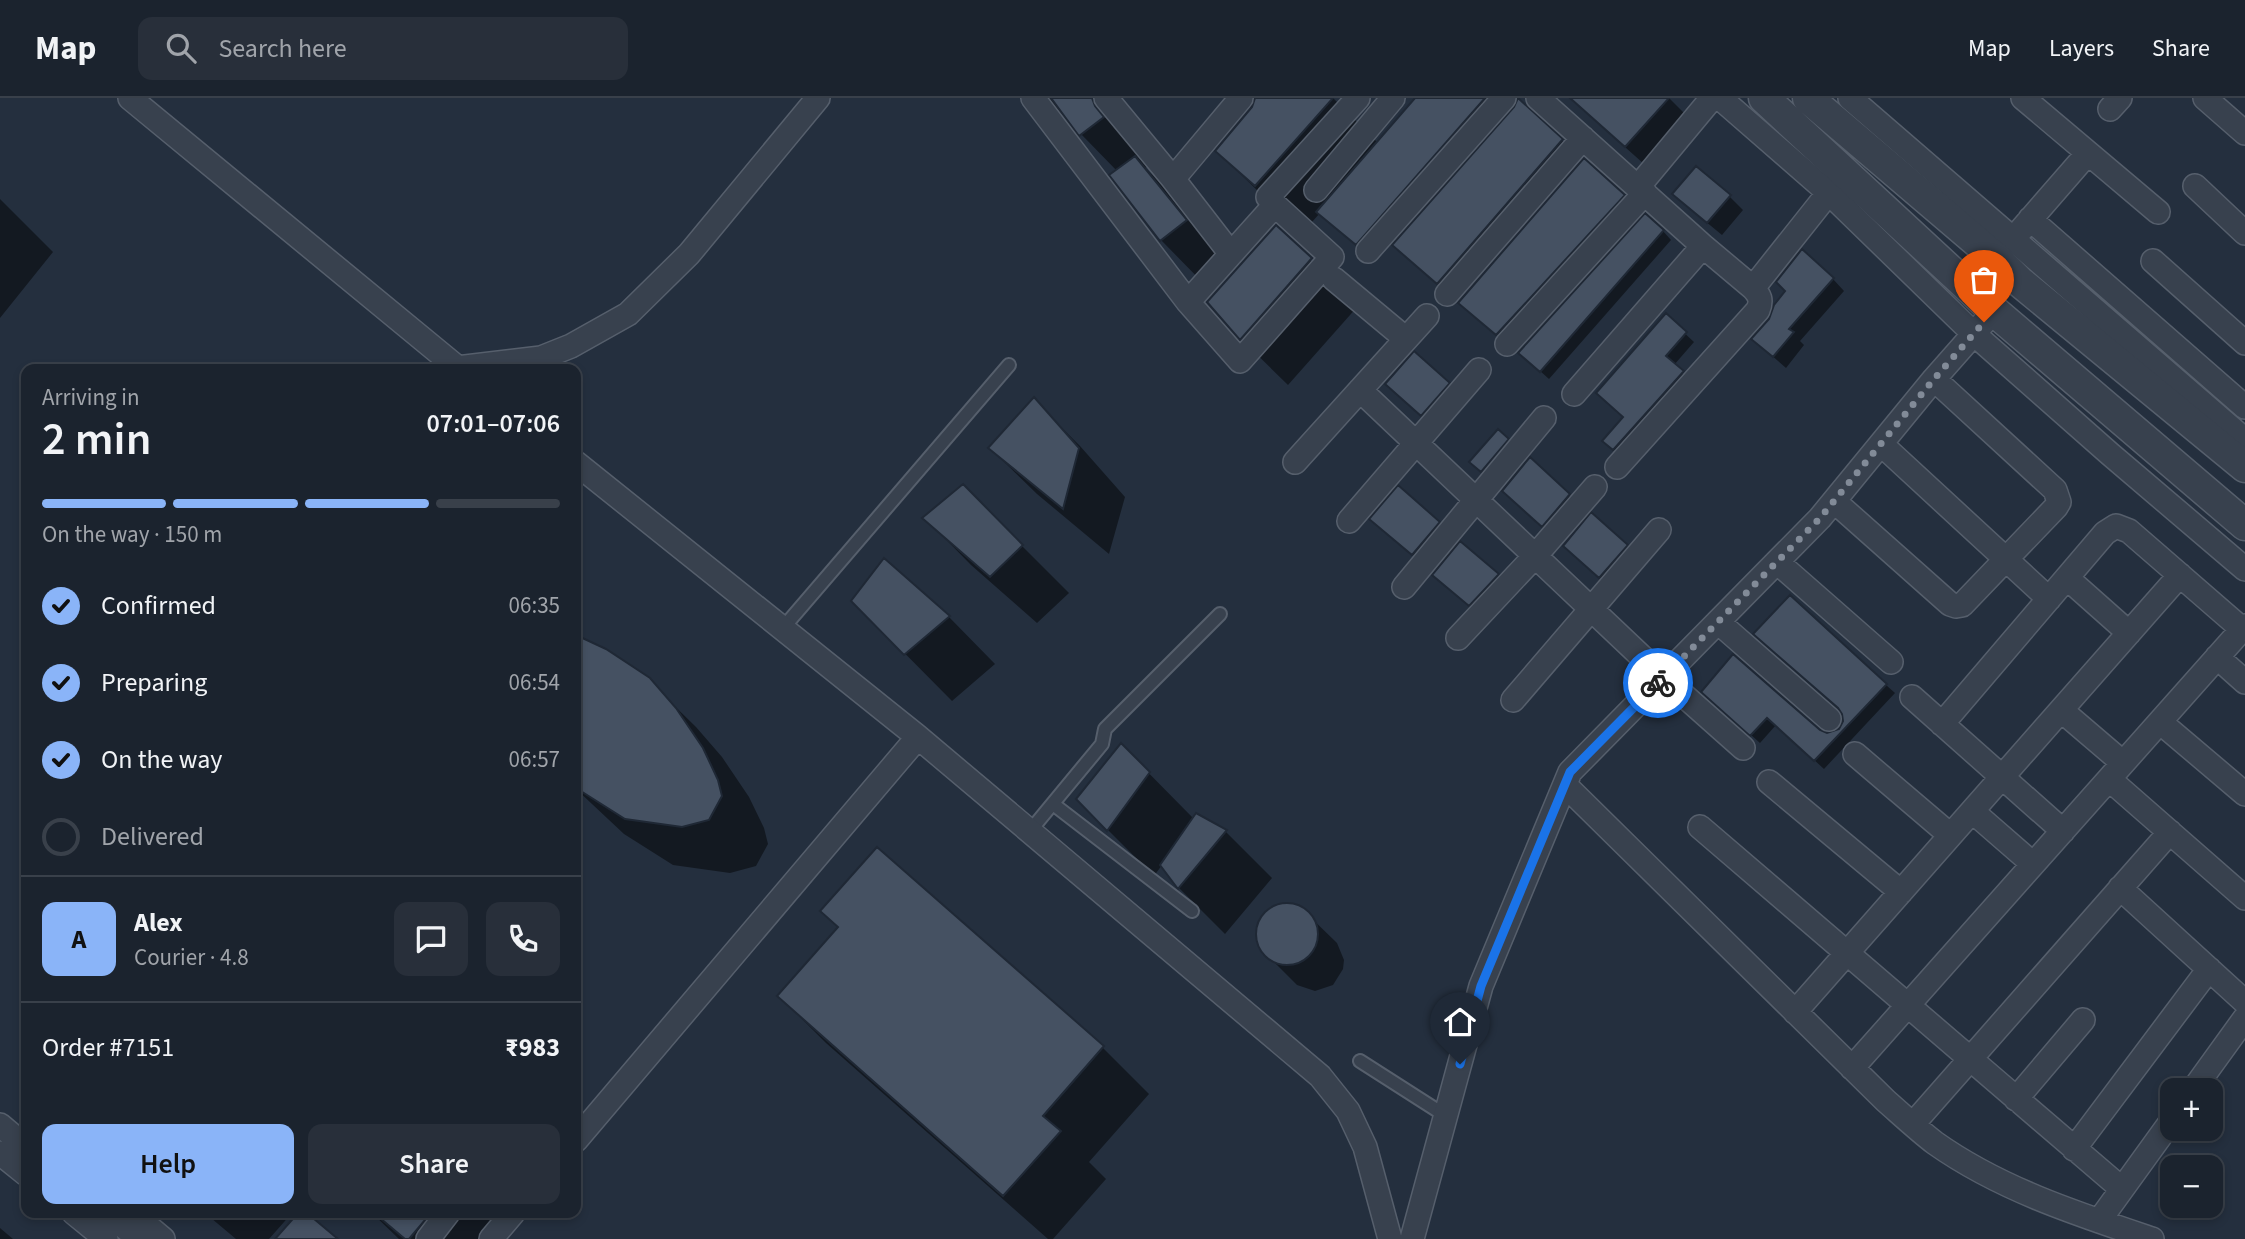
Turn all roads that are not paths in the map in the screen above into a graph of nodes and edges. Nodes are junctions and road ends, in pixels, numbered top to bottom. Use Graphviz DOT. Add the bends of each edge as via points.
graph roads {
  1 [pos="130,98"];
  2 [pos="818,98"];
  3 [pos="1033,98"];
  4 [pos="1106,98"];
  5 [pos="1358,98"];
  6 [pos="1393,98"];
  7 [pos="1504,98"];
  8 [pos="1538,98"];
  9 [pos="1712,98"];
  10 [pos="1720,98"];
  11 [pos="1764,98"];
  12 [pos="1850,98"];
  13 [pos="2023,98"];
  14 [pos="2206,98"];
  15 [pos="1810,99"];
  16 [pos="1232,102"];
  17 [pos="1781,133"];
  18 [pos="2245,133"];
  19 [pos="1583,138"];
  20 [pos="2088,153"];
  21 [pos="1173,179"];
  22 [pos="1837,183"];
  23 [pos="2195,186"];
  24 [pos="1316,190"];
  25 [pos="1642,190"];
  26 [pos="1275,205"];
  27 [pos="2158,212"];
  28 [pos="2030,219"];
  29 [pos="2245,233"];
  30 [pos="1703,246"];
  31 [pos="2005,249"];
  32 [pos="1368,251"];
  33 [pos="1231,254"];
  34 [pos="2153,261"];
  35 [pos="1334,279"];
  36 [pos="1753,288"];
  37 [pos="1447,294"];
  38 [pos="1188,302"];
  39 [pos="1994,311"];
  40 [pos="1427,316"];
  41 [pos="1974,334"];
  42 [pos="1406,339"];
  43 [pos="2245,343"];
  44 [pos="1507,344"];
  45 [pos="542,363"];
  46 [pos="452,364"];
  47 [pos="1009,365"];
  48 [pos="1479,370"];
  49 [pos="1934,379"];
  50 [pos="1360,390"];
  51 [pos="1574,394"];
  52 [pos="2245,408"];
  53 [pos="1544,418"];
  54 [pos="2239,443"];
  55 [pos="1416,444"];
  56 [pos="1881,444"];
  57 [pos="1295,462"];
  58 [pos="581,467"];
  59 [pos="1618,467"];
  60 [pos="1595,487"];
  61 [pos="1476,500"];
  62 [pos="1834,501"];
  63 [pos="1349,522"];
  64 [pos="2245,525"];
  65 [pos="1659,530"];
  66 [pos="1536,555"];
  67 [pos="2007,560"];
  68 [pos="1777,562"];
  69 [pos="2245,569"];
  70 [pos="2180,575"];
  71 [pos="2067,578"];
  72 [pos="1404,587"];
  73 [pos="2049,599"];
  74 [pos="1591,608"];
  75 [pos="1220,614"];
  76 [pos="1718,622"];
  77 [pos="783,628"];
  78 [pos="2244,628"];
  79 [pos="2129,633"];
  80 [pos="1458,638"];
  81 [pos="2217,657"];
  82 [pos="1891,662"];
  83 [pos="1663,677"];
  84 [pos="2245,682"];
  85 [pos="1912,697"];
  86 [pos="1513,700"];
  87 [pos="2061,710"];
  88 [pos="1829,719"];
  89 [pos="2160,722"];
  90 [pos="1942,724"];
  91 [pos="918,737"];
  92 [pos="1743,748"];
  93 [pos="1855,754"];
  94 [pos="2116,771"];
  95 [pos="2002,777"];
  96 [pos="1769,782"];
  97 [pos="1564,785"];
  98 [pos="2245,794"];
  99 [pos="1053,804"];
  100 [pos="1972,811"];
  101 [pos="1700,827"];
  102 [pos="1030,831"];
  103 [pos="2063,831"];
  104 [pos="2170,832"];
  105 [pos="1950,835"];
  106 [pos="2033,864"];
  107 [pos="2120,888"];
  108 [pos="1901,892"];
  109 [pos="2245,898"];
  110 [pos="1192,911"];
  111 [pos="1846,954"];
  112 [pos="2209,969"];
  113 [pos="2245,1002"];
  114 [pos="1907,1006"];
  115 [pos="1795,1012"];
  116 [pos="2245,1018"];
  117 [pos="2082,1020"];
  118 [pos="1969,1059"];
  119 [pos="1360,1061"];
  120 [pos="1852,1068"];
  121 [pos="2202,1078"];
  122 [pos="2017,1099"];
  123 [pos="1446,1116"];
  124 [pos="1913,1124"];
  125 [pos="0,1125"];
  126 [pos="581,1134"];
  127 [pos="2160,1137"];
  128 [pos="2074,1149"];
  129 [pos="12,1162"];
  130 [pos="2122,1189"];
  131 [pos="80,1218"];
  132 [pos="113,1218"];
  133 [pos="138,1218"];
  134 [pos="444,1218"];
  135 [pos="509,1218"];
  136 [pos="2099,1221"];
  137 [pos="106,1239"];
  138 [pos="139,1239"];
  139 [pos="163,1239"];
  140 [pos="428,1239"];
  141 [pos="491,1239"];
  142 [pos="1390,1239"];
  143 [pos="1412,1239"];
  144 [pos="2152,1239"];
  1 -- 46 [label="street"];
  2 -- 45 [label="street" via="689,254 628,314"];
  3 -- 38 [label="street"];
  4 -- 21 [label="street"];
  5 -- 26 [label="street" via="1268,198"];
  6 -- 24 [label="street"];
  7 -- 32 [label="street"];
  8 -- 19 [label="street"];
  9 -- 25 [label="street"];
  10 -- 17 [label="street"];
  11 -- 17 [label="street"];
  12 -- 31 [label="street"];
  13 -- 20 [label="street"];
  14 -- 18 [label="street"];
  15 -- 17 [label="street"];
  15 -- 31 [label="street"];
  16 -- 21 [label="street"];
  17 -- 22 [label="street"];
  19 -- 25 [label="street"];
  19 -- 37 [label="street"];
  20 -- 27 [label="street"];
  20 -- 28 [label="street"];
  21 -- 33 [label="street"];
  22 -- 36 [label="street"];
  22 -- 39 [label="street"];
  22 -- 41 [label="street"];
  23 -- 29 [label="street"];
  25 -- 30 [label="street"];
  25 -- 44 [label="street"];
  26 -- 33 [label="street"];
  26 -- 38 [label="street" via="1332,257 1240,361"];
  28 -- 31 [label="street"];
  28 -- 52 [label="street"];
  30 -- 36 [label="street"];
  30 -- 51 [label="street"];
  31 -- 54 [label="street" via="2020,282"];
  33 -- 38 [label="street"];
  34 -- 43 [label="street"];
  35 -- 42 [label="street"];
  36 -- 59 [label="street" via="1761,303 1758,310"];
  39 -- 41 [label="street"];
  39 -- 64 [label="street"];
  40 -- 42 [label="street"];
  41 -- 49 [label="street"];
  41 -- 69 [label="street"];
  42 -- 50 [label="street"];
  47 -- 77 [label="lane"];
  48 -- 55 [label="street"];
  49 -- 56 [label="street"];
  49 -- 67 [label="street" via="2058,496 2056,508"];
  50 -- 55 [label="street"];
  50 -- 57 [label="street"];
  53 -- 61 [label="street"];
  55 -- 61 [label="street"];
  55 -- 63 [label="street"];
  56 -- 62 [label="street"];
  56 -- 67 [label="street"];
  58 -- 77 [label="street"];
  60 -- 66 [label="street"];
  61 -- 66 [label="street"];
  61 -- 72 [label="street"];
  62 -- 67 [label="street" via="1956,607"];
  62 -- 68 [label="street"];
  65 -- 74 [label="street"];
  66 -- 74 [label="street"];
  66 -- 80 [label="street"];
  67 -- 73 [label="street"];
  68 -- 76 [label="street"];
  68 -- 82 [label="street"];
  70 -- 71 [label="street" via="2129,531 2116,526"];
  70 -- 78 [label="street"];
  70 -- 79 [label="street"];
  71 -- 73 [label="street"];
  71 -- 79 [label="street"];
  73 -- 90 [label="street"];
  74 -- 83 [label="street"];
  74 -- 86 [label="street"];
  75 -- 99 [label="lane" via="1105,729 1102,744"];
  76 -- 83 [label="street"];
  76 -- 88 [label="street"];
  77 -- 91 [label="street"];
  78 -- 81 [label="street"];
  79 -- 87 [label="street"];
  81 -- 84 [label="street"];
  81 -- 89 [label="street"];
  83 -- 92 [label="street"];
  83 -- 97 [label="street" via="1570,772"];
  85 -- 90 [label="street"];
  87 -- 94 [label="street"];
  87 -- 95 [label="street"];
  89 -- 94 [label="street"];
  89 -- 98 [label="street"];
  90 -- 95 [label="street"];
  91 -- 102 [label="street"];
  91 -- 126 [label="street"];
  93 -- 105 [label="street"];
  94 -- 103 [label="street"];
  94 -- 104 [label="street"];
  95 -- 100 [label="street"];
  95 -- 103 [label="street"];
  96 -- 108 [label="street"];
  97 -- 115 [label="street"];
  97 -- 123 [label="street" via="1481,986"];
  99 -- 102 [label="lane"];
  99 -- 110 [label="lane"];
  100 -- 105 [label="street"];
  100 -- 106 [label="street"];
  101 -- 111 [label="street"];
  102 -- 142 [label="street" via="1320,1076 1348,1111 1364,1147"];
  103 -- 106 [label="street"];
  104 -- 107 [label="street"];
  104 -- 109 [label="street"];
  105 -- 108 [label="street"];
  106 -- 114 [label="street"];
  107 -- 112 [label="street"];
  107 -- 118 [label="street"];
  108 -- 111 [label="street"];
  111 -- 114 [label="street"];
  111 -- 115 [label="street"];
  112 -- 113 [label="street"];
  112 -- 128 [label="street"];
  114 -- 118 [label="street"];
  114 -- 120 [label="street"];
  115 -- 120 [label="street"];
  116 -- 121 [label="street"];
  117 -- 122 [label="street"];
  118 -- 122 [label="street"];
  118 -- 124 [label="street"];
  119 -- 123 [label="lane"];
  120 -- 124 [label="street"];
  122 -- 128 [label="street"];
  123 -- 143 [label="street"];
  124 -- 136 [label="street" via="1998,1181"];
  125 -- 129 [label="street"];
  127 -- 130 [label="street"];
  128 -- 130 [label="street"];
  130 -- 136 [label="street"];
  131 -- 137 [label="street"];
  132 -- 138 [label="street"];
  133 -- 139 [label="street"];
  134 -- 140 [label="street"];
  135 -- 141 [label="street"];
  136 -- 144 [label="street"];
}
